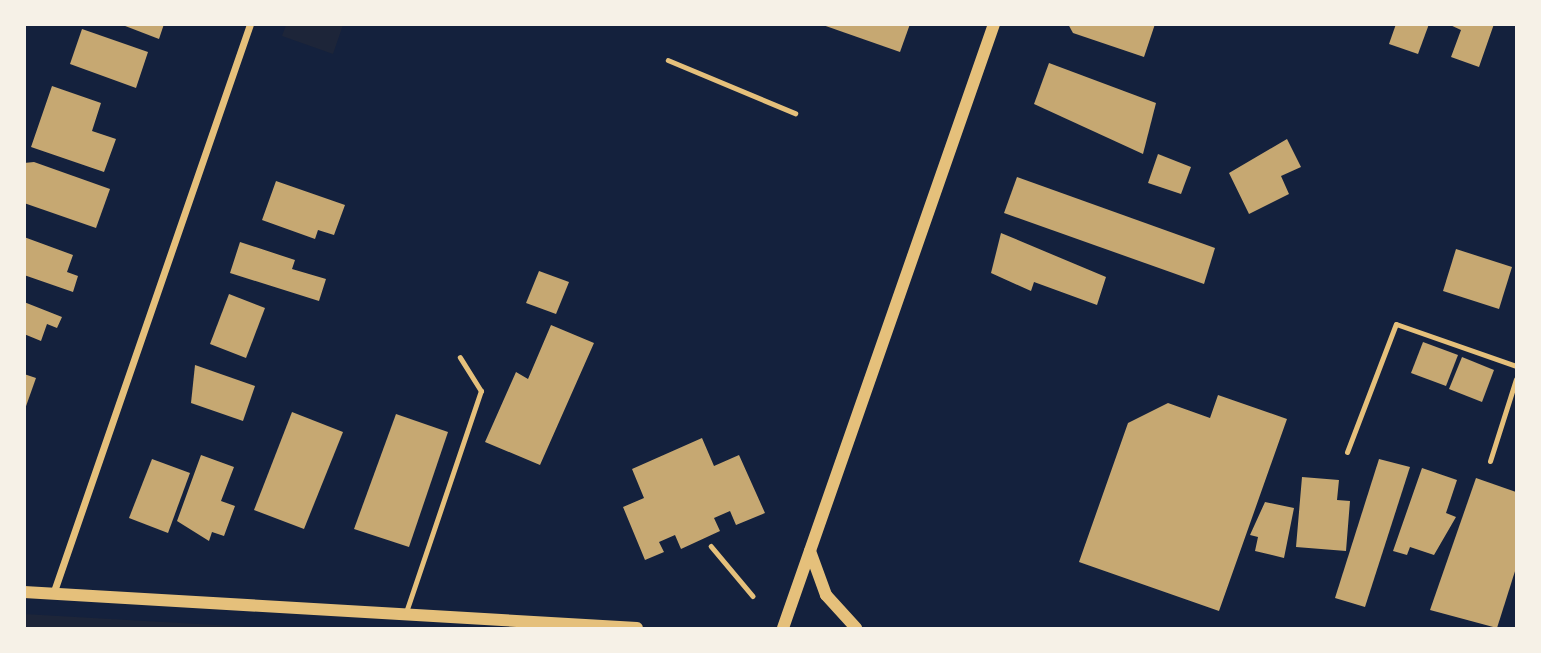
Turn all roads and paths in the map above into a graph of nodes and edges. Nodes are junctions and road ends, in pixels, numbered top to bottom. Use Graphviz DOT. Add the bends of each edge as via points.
graph roads {
  1 [pos="250,24"];
  2 [pos="994,24"];
  3 [pos="668,60"];
  4 [pos="795,113"];
  5 [pos="460,357"];
  6 [pos="1517,366"];
  7 [pos="1517,379"];
  8 [pos="1347,452"];
  9 [pos="1490,461"];
  10 [pos="711,546"];
  11 [pos="810,551"];
  12 [pos="24,592"];
  13 [pos="53,594"];
  14 [pos="753,596"];
  15 [pos="405,615"];
  16 [pos="637,628"];
  17 [pos="783,628"];
  18 [pos="856,628"];
  1 -- 13 [label="street"];
  2 -- 11 [label="street"];
  3 -- 4 [label="path"];
  5 -- 15 [label="lane" via="481,391"];
  6 -- 8 [label="lane" via="1396,324"];
  7 -- 9 [label="lane"];
  10 -- 14 [label="path"];
  11 -- 17 [label="street"];
  11 -- 18 [label="street" via="826,595"];
  12 -- 13 [label="street"];
  13 -- 15 [label="street"];
  15 -- 16 [label="street"];
}
